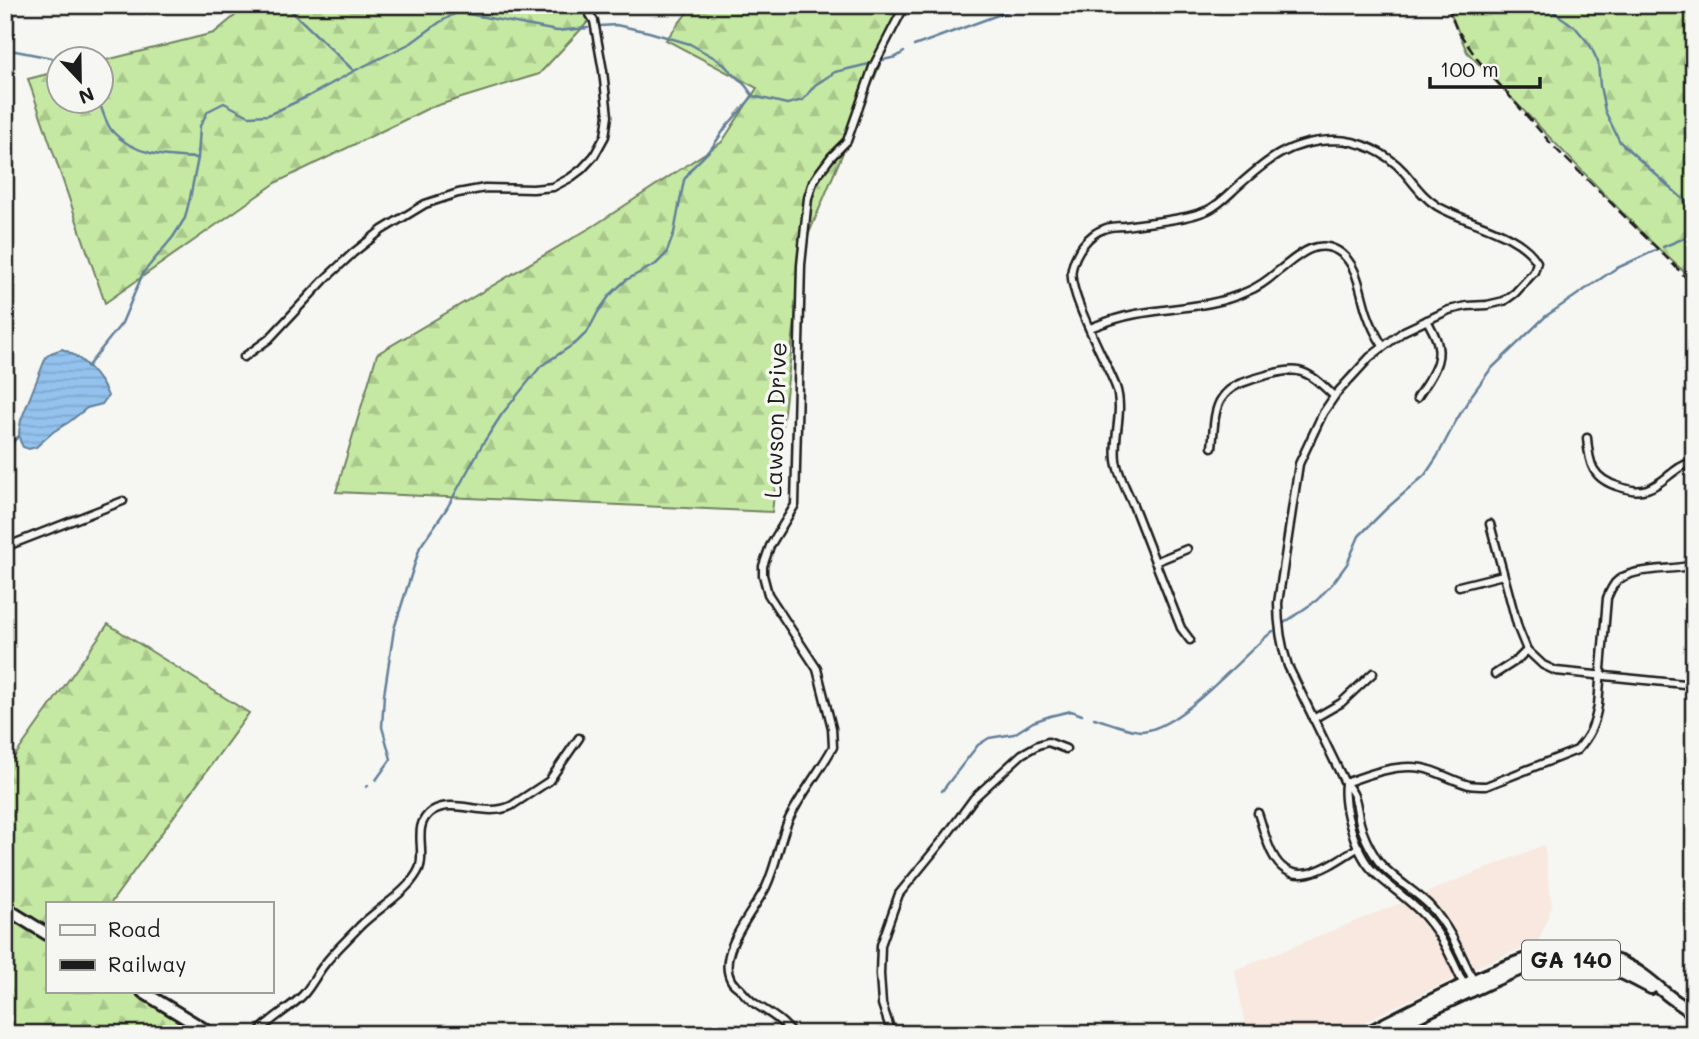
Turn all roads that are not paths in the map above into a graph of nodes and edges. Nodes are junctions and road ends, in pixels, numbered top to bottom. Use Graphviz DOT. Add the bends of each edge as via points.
graph roads {
  1 [pos="584,5"];
  2 [pos="905,5"];
  3 [pos="1427,320"];
  4 [pos="1090,328"];
  5 [pos="1383,346"];
  6 [pos="243,357"];
  7 [pos="1334,396"];
  8 [pos="1417,398"];
  9 [pos="1587,438"];
  10 [pos="1212,447"];
  11 [pos="1694,461"];
  12 [pos="123,501"];
  13 [pos="1490,524"];
  14 [pos="5,547"];
  15 [pos="1187,549"];
  16 [pos="1155,562"];
  17 [pos="1694,565"];
  18 [pos="1503,575"];
  19 [pos="1459,586"];
  20 [pos="1190,640"];
  21 [pos="1527,650"];
  22 [pos="1373,673"];
  23 [pos="1495,674"];
  24 [pos="1601,676"];
  25 [pos="1694,685"];
  26 [pos="1314,719"];
  27 [pos="579,738"];
  28 [pos="1066,749"];
  29 [pos="1345,783"];
  30 [pos="1258,813"];
  31 [pos="1368,843"];
  32 [pos="1358,847"];
  33 [pos="5,908"];
  34 [pos="46,933"];
  35 [pos="1470,987"];
  36 [pos="145,993"];
  37 [pos="1694,1014"];
  38 [pos="211,1033"];
  39 [pos="257,1034"];
  40 [pos="394,1034"];
  41 [pos="418,1034"];
  42 [pos="792,1034"];
  43 [pos="892,1034"];
  44 [pos="1365,1034"];
  45 [pos="1381,1034"];
  1 -- 6 [label="street" via="594,21 608,116 605,136 582,169 553,187 485,188 425,204 353,253 269,339"];
  2 -- 42 [label="street, Lawson Drive" via="873,68 847,141 819,173 807,198 795,505 763,566 768,594 817,669 833,747 789,820 775,866 739,930 728,964 736,986"];
  3 -- 4 [label="street" via="1449,310 1504,302 1538,262 1515,242 1426,198 1387,157 1353,142 1333,140 1292,147 1272,157 1208,210 1103,229 1089,238 1072,270"];
  3 -- 5 [label="street"];
  3 -- 8 [label="street" via="1438,356"];
  4 -- 5 [label="street" via="1114,318 1218,302 1247,292 1298,254 1323,247 1346,257 1353,268"];
  4 -- 16 [label="street" via="1117,390 1116,462"];
  5 -- 7 [label="street"];
  7 -- 10 [label="street" via="1295,369 1237,385 1220,400"];
  7 -- 26 [label="street" via="1299,464 1278,603 1282,647"];
  9 -- 11 [label="street" via="1589,462 1601,480 1630,490 1658,484"];
  12 -- 14 [label="street"];
  13 -- 18 [label="street"];
  15 -- 16 [label="street"];
  16 -- 20 [label="street"];
  17 -- 24 [label="street" via="1640,572 1617,581 1607,598"];
  18 -- 19 [label="street"];
  18 -- 21 [label="street"];
  21 -- 23 [label="street"];
  21 -- 24 [label="street" via="1556,671"];
  22 -- 26 [label="street"];
  24 -- 25 [label="street"];
  24 -- 29 [label="street" via="1595,722 1577,750 1486,786 1422,768 1382,771"];
  26 -- 29 [label="street"];
  27 -- 39 [label="street" via="549,781 511,806 482,810 449,806 432,812 419,832 420,868 410,883 363,923 300,998"];
  28 -- 43 [label="street" via="1048,742 1023,754 974,797 899,894 881,945 883,1004"];
  29 -- 31 [label="street" via="1354,792"];
  29 -- 32 [label="street"];
  30 -- 32 [label="street" via="1273,856 1297,874 1319,871"];
  31 -- 32 [label="street"];
  31 -- 35 [label="street" via="1380,863 1435,912 1453,940"];
  32 -- 35 [label="street" via="1374,872 1420,910"];
  33 -- 34 [label="main road"];
  35 -- 37 [label="main road, GA 140" via="1554,961 1592,962 1663,992"];
  35 -- 44 [label="main road, GA 140"];
  35 -- 45 [label="main road, GA 140"];
  36 -- 38 [label="main road"];
  40 -- 41 [label="street"];
}
